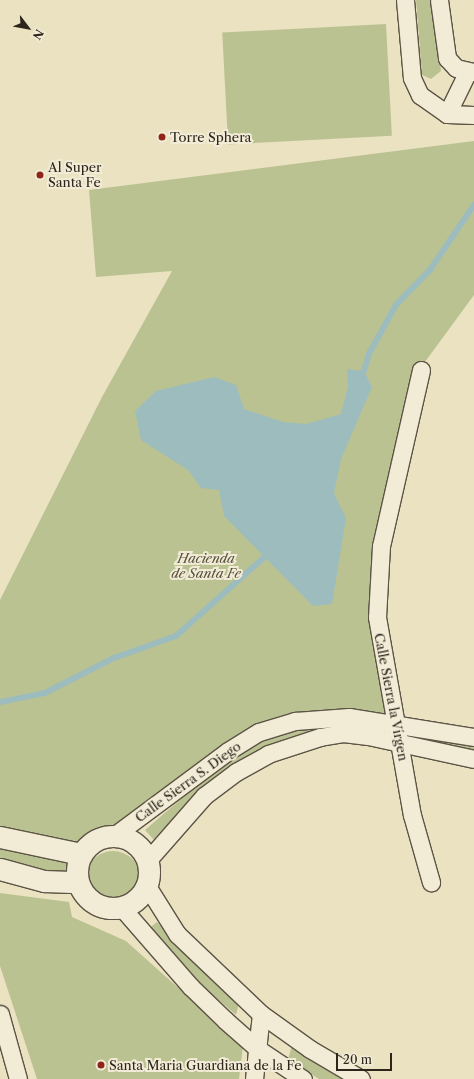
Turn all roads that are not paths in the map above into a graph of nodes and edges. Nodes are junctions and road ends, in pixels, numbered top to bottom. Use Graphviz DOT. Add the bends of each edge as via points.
graph roads {
  1 [pos="404,0"];
  2 [pos="439,0"];
  3 [pos="471,72"];
  4 [pos="447,114"];
  5 [pos="474,116"];
  6 [pos="421,370"];
  7 [pos="396,726"];
  8 [pos="474,737"];
  9 [pos="402,744"];
  10 [pos="474,758"];
  11 [pos="116,835"];
  12 [pos="0,837"];
  13 [pos="82,854"];
  14 [pos="148,860"];
  15 [pos="0,869"];
  16 [pos="78,882"];
  17 [pos="431,882"];
  18 [pos="147,886"];
  19 [pos="122,908"];
  20 [pos="0,1014"];
  21 [pos="261,1014"];
  22 [pos="258,1049"];
  23 [pos="18,1079"];
  24 [pos="254,1079"];
  25 [pos="303,1079"];
  26 [pos="361,1079"];
  1 -- 4 [label="street" via="412,78 420,95"];
  2 -- 3 [label="street" via="447,58"];
  3 -- 4 [label="street"];
  4 -- 5 [label="street"];
  6 -- 7 [label="street, Calle Sierra la Vírgen" via="381,546 376,618"];
  7 -- 8 [label="street, Calle Sierra S. Diego"];
  7 -- 9 [label="street, Calle Sierra la Vírgen"];
  7 -- 11 [label="street, Calle Sierra S. Diego" via="349,717 296,721 259,732 228,751"];
  9 -- 10 [label="street, Calle Sierra S. Diego"];
  9 -- 14 [label="street, Calle Sierra S. Diego" via="343,733 268,754 204,796"];
  9 -- 17 [label="street, Calle Sierra la Vírgen" via="412,815"];
  11 -- 13 [label="street" via="100,838"];
  11 -- 14 [label="street" via="135,843"];
  12 -- 13 [label="street"];
  13 -- 16 [label="street" via="77,862"];
  14 -- 18 [label="street"];
  15 -- 16 [label="street" via="44,881"];
  16 -- 19 [label="street" via="84,895 95,904"];
  18 -- 19 [label="street" via="137,900"];
  18 -- 21 [label="street" via="177,934"];
  19 -- 22 [label="street" via="191,987"];
  20 -- 23 [label="street"];
  21 -- 22 [label="street"];
  21 -- 26 [label="street" via="310,1049"];
  22 -- 24 [label="street"];
  22 -- 25 [label="street"];
}
